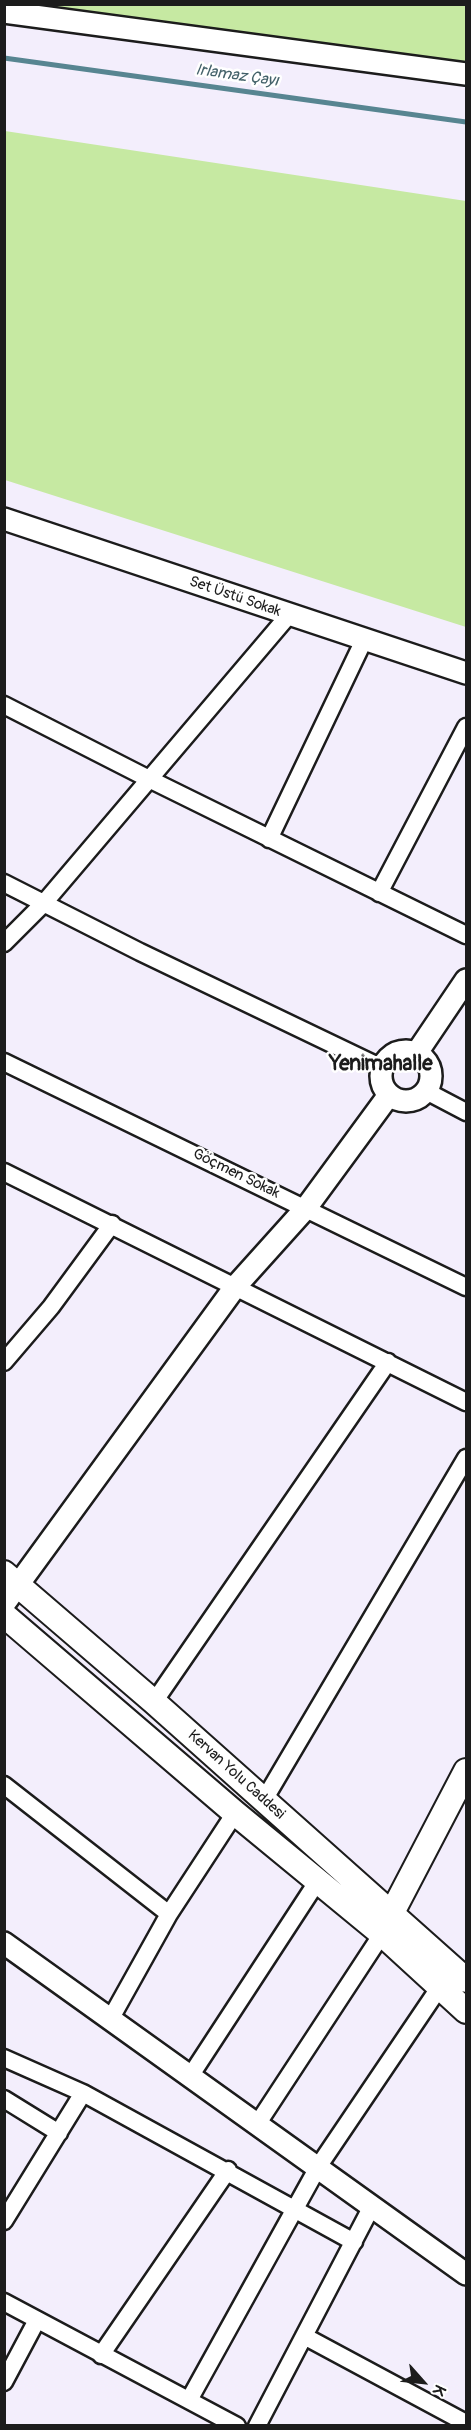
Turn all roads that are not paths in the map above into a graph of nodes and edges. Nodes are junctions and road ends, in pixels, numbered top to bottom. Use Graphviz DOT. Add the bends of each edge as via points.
graph roads {
  1 [pos="4,12"];
  2 [pos="466,74"];
  3 [pos="4,519"];
  4 [pos="288,616"];
  5 [pos="364,640"];
  6 [pos="466,673"];
  7 [pos="4,705"];
  8 [pos="466,727"];
  9 [pos="149,779"];
  10 [pos="269,839"];
  11 [pos="4,883"];
  12 [pos="379,893"];
  13 [pos="44,903"];
  14 [pos="466,935"];
  15 [pos="4,943"];
  16 [pos="466,980"];
  17 [pos="416,1054"];
  18 [pos="4,1062"];
  19 [pos="382,1068"];
  20 [pos="426,1091"];
  21 [pos="389,1095"];
  22 [pos="466,1112"];
  23 [pos="4,1172"];
  24 [pos="306,1208"];
  25 [pos="112,1224"];
  26 [pos="235,1287"];
  27 [pos="466,1287"];
  28 [pos="4,1362"];
  29 [pos="388,1362"];
  30 [pos="466,1402"];
  31 [pos="466,1458"];
  32 [pos="9,1587"];
  33 [pos="4,1615"];
  34 [pos="154,1702"];
  35 [pos="466,1771"];
  36 [pos="4,1785"];
  37 [pos="264,1800"];
  38 [pos="235,1814"];
  39 [pos="317,1882"];
  40 [pos="169,1914"];
  41 [pos="385,1924"];
  42 [pos="4,1942"];
  43 [pos="466,1980"];
  44 [pos="439,1988"];
  45 [pos="466,2011"];
  46 [pos="111,2018"];
  47 [pos="4,2058"];
  48 [pos="190,2074"];
  49 [pos="83,2093"];
  50 [pos="4,2099"];
  51 [pos="258,2123"];
  52 [pos="59,2133"];
  53 [pos="318,2167"];
  54 [pos="228,2170"];
  55 [pos="372,2206"];
  56 [pos="293,2210"];
  57 [pos="4,2221"];
  58 [pos="354,2242"];
  59 [pos="466,2274"];
  60 [pos="4,2302"];
  61 [pos="37,2320"];
  62 [pos="304,2336"];
  63 [pos="100,2355"];
  64 [pos="4,2382"];
  65 [pos="189,2400"];
  66 [pos="466,2423"];
  67 [pos="237,2426"];
  68 [pos="257,2426"];
  1 -- 2 [label="street"];
  3 -- 4 [label="street, Set Üstü Sokak"];
  4 -- 5 [label="street, Set Üstü Sokak"];
  4 -- 9 [label="street"];
  5 -- 6 [label="street, Set Üstü Sokak"];
  5 -- 10 [label="street"];
  7 -- 9 [label="street"];
  8 -- 12 [label="street"];
  9 -- 10 [label="street"];
  9 -- 13 [label="street"];
  10 -- 12 [label="street"];
  11 -- 13 [label="street"];
  12 -- 14 [label="street"];
  13 -- 15 [label="street"];
  13 -- 19 [label="street"];
  16 -- 17 [label="street"];
  17 -- 19 [label="street" via="396,1053"];
  17 -- 20 [label="street" via="430,1070"];
  18 -- 24 [label="street, Göçmen Sokak"];
  19 -- 21 [label="street" via="381,1083"];
  20 -- 21 [label="street" via="413,1101 396,1100"];
  20 -- 22 [label="street"];
  21 -- 24 [label="street"];
  23 -- 25 [label="street"];
  24 -- 26 [label="street"];
  24 -- 27 [label="street, Göçmen Sokak"];
  25 -- 26 [label="street"];
  25 -- 28 [label="street" via="51,1307"];
  26 -- 29 [label="street"];
  26 -- 32 [label="street"];
  29 -- 30 [label="street"];
  29 -- 34 [label="street"];
  31 -- 37 [label="street"];
  32 -- 34 [label="main road, Kervan Yolu Caddesi"];
  33 -- 38 [label="main road, Kervan Yolu Caddesi"];
  34 -- 37 [label="main road, Kervan Yolu Caddesi"];
  35 -- 41 [label="main road"];
  36 -- 40 [label="street"];
  37 -- 41 [label="main road, Kervan Yolu Caddesi"];
  38 -- 39 [label="main road, Kervan Yolu Caddesi"];
  38 -- 40 [label="street"];
  39 -- 41 [label="main road, Kervan Yolu Caddesi"];
  39 -- 48 [label="street"];
  40 -- 46 [label="street"];
  41 -- 43 [label="main road, Kervan Yolu Caddesi"];
  41 -- 44 [label="main road, Kervan Yolu Caddesi"];
  41 -- 51 [label="street"];
  42 -- 46 [label="street"];
  44 -- 45 [label="main road, Kervan Yolu Caddesi"];
  44 -- 53 [label="street"];
  46 -- 48 [label="street"];
  47 -- 49 [label="street"];
  48 -- 51 [label="street"];
  49 -- 52 [label="street"];
  49 -- 54 [label="street"];
  50 -- 52 [label="street"];
  51 -- 53 [label="street"];
  52 -- 57 [label="street"];
  53 -- 55 [label="street"];
  53 -- 56 [label="street"];
  54 -- 56 [label="street"];
  54 -- 63 [label="street"];
  55 -- 58 [label="street"];
  55 -- 59 [label="street"];
  56 -- 58 [label="street"];
  56 -- 65 [label="street"];
  58 -- 62 [label="street"];
  60 -- 61 [label="street"];
  61 -- 63 [label="street"];
  61 -- 64 [label="street"];
  62 -- 66 [label="street"];
  62 -- 68 [label="street"];
  63 -- 65 [label="street"];
  65 -- 67 [label="street"];
}
